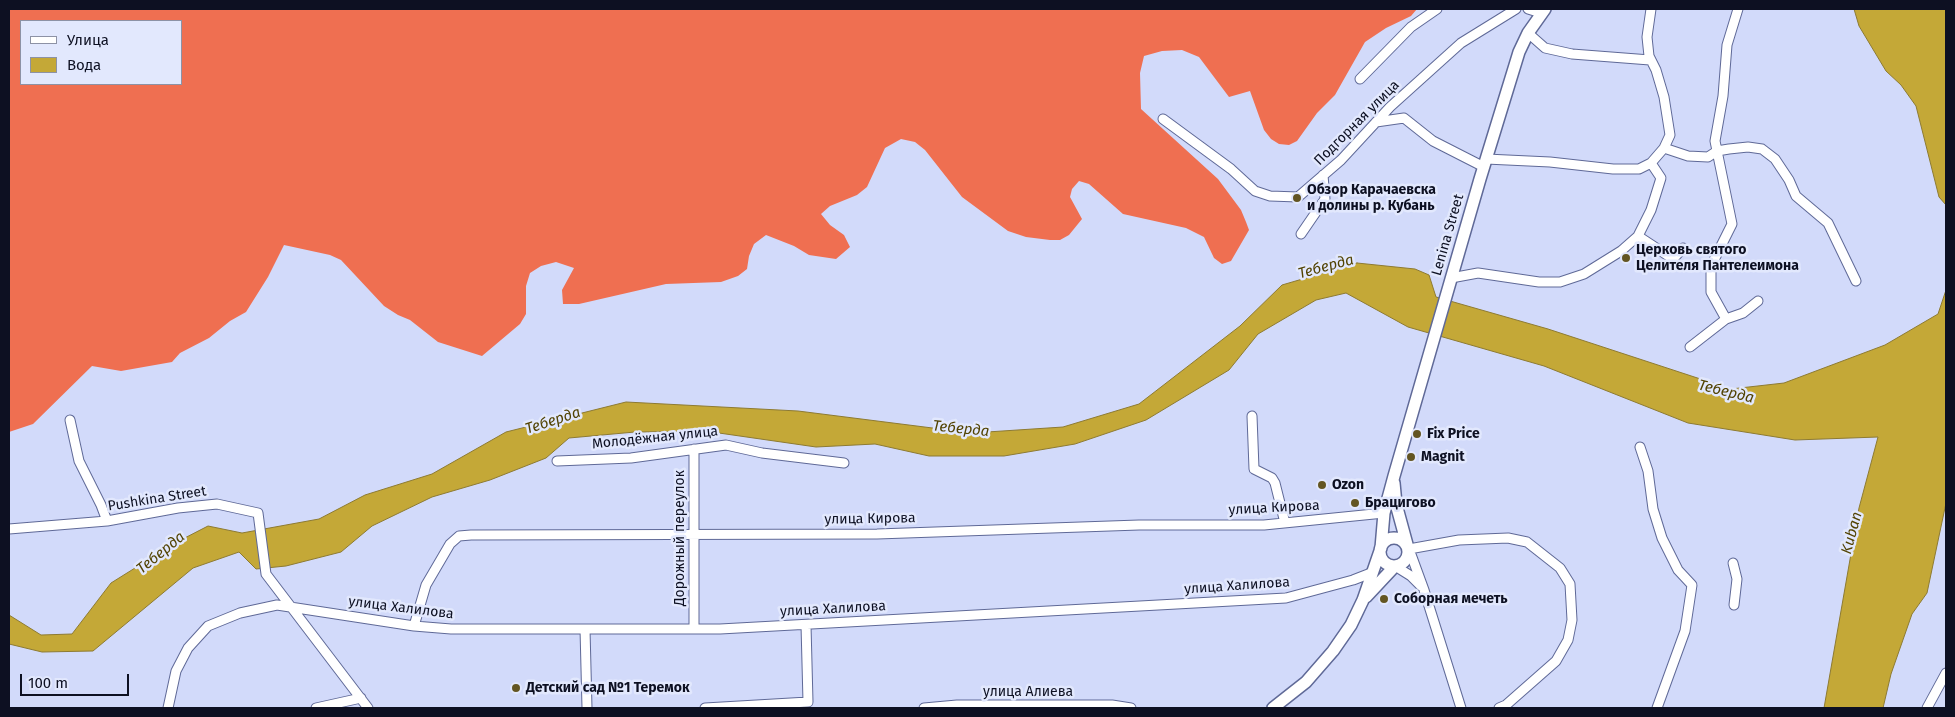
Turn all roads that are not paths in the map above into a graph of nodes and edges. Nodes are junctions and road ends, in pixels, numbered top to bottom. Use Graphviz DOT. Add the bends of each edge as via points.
graph roads {
  1 [pos="1437,9"];
  2 [pos="1516,9"];
  3 [pos="1528,9"];
  4 [pos="1651,9"];
  5 [pos="1738,9"];
  6 [pos="1543,11"];
  7 [pos="1528,33"];
  8 [pos="1650,60"];
  9 [pos="1360,79"];
  10 [pos="1163,119"];
  11 [pos="1376,122"];
  12 [pos="1664,148"];
  13 [pos="1717,151"];
  14 [pos="1485,163"];
  15 [pos="1651,163"];
  16 [pos="1323,175"];
  17 [pos="1301,234"];
  18 [pos="1638,236"];
  19 [pos="1683,248"];
  20 [pos="1451,278"];
  21 [pos="1856,281"];
  22 [pos="1758,302"];
  23 [pos="1726,319"];
  24 [pos="1690,347"];
  25 [pos="1252,416"];
  26 [pos="70,420"];
  27 [pos="1640,447"];
  28 [pos="694,449"];
  29 [pos="557,461"];
  30 [pos="844,462"];
  31 [pos="1394,476"];
  32 [pos="1384,513"];
  33 [pos="107,521"];
  34 [pos="1285,523"];
  35 [pos="9,529"];
  36 [pos="694,535"];
  37 [pos="1381,548"];
  38 [pos="1408,549"];
  39 [pos="1733,563"];
  40 [pos="1395,566"];
  41 [pos="1371,573"];
  42 [pos="1424,590"];
  43 [pos="1363,600"];
  44 [pos="1734,605"];
  45 [pos="293,608"];
  46 [pos="806,625"];
  47 [pos="414,626"];
  48 [pos="694,628"];
  49 [pos="585,629"];
  50 [pos="1945,679"];
  51 [pos="361,698"];
  52 [pos="168,708"];
  53 [pos="316,708"];
  54 [pos="368,708"];
  55 [pos="586,708"];
  56 [pos="705,708"];
  57 [pos="924,708"];
  58 [pos="1131,708"];
  59 [pos="1273,708"];
  60 [pos="1461,708"];
  61 [pos="1499,708"];
  62 [pos="1657,708"];
  63 [pos="1927,708"];
  1 -- 9 [label="street" via="1411,27"];
  2 -- 11 [label="street, Подгорная улица" via="1461,43"];
  3 -- 6 [label="street"];
  4 -- 8 [label="street" via="1647,37"];
  5 -- 13 [label="street" via="1727,45 1715,141"];
  6 -- 7 [label="main road, Lenina Street"];
  7 -- 8 [label="street" via="1545,48 1572,54"];
  7 -- 14 [label="main road, Lenina Street"];
  8 -- 12 [label="street" via="1664,97 1670,135"];
  10 -- 16 [label="street, Подгорная улица" via="1231,169 1254,191 1270,196 1298,197"];
  11 -- 14 [label="street" via="1404,118 1433,141"];
  11 -- 16 [label="street, Подгорная улица" via="1342,160"];
  12 -- 13 [label="street" via="1688,156 1708,157"];
  12 -- 15 [label="street"];
  13 -- 21 [label="street" via="1748,147 1762,149 1775,159 1796,196 1828,223"];
  13 -- 23 [label="street" via="1732,224 1711,266 1711,292"];
  14 -- 15 [label="street" via="1550,162 1613,169 1639,169"];
  14 -- 20 [label="main road, Lenina Street"];
  15 -- 18 [label="street" via="1661,178 1651,210"];
  16 -- 17 [label="street" via="1325,199"];
  18 -- 19 [label="street" via="1673,259"];
  18 -- 20 [label="street" via="1584,274 1560,282 1478,273"];
  20 -- 31 [label="main road, Lenina Street"];
  22 -- 23 [label="street" via="1743,313"];
  23 -- 24 [label="street"];
  25 -- 34 [label="street" via="1254,469 1275,482"];
  26 -- 33 [label="street" via="79,461"];
  27 -- 62 [label="street" via="1662,538 1678,570 1692,585 1685,631"];
  28 -- 29 [label="street, Молодёжная улица" via="631,458"];
  28 -- 30 [label="street, Молодёжная улица" via="726,444 762,453"];
  28 -- 36 [label="street, Дорожный переулок"];
  31 -- 32 [label="main road, Lenina Street"];
  31 -- 38 [label="main road, Lenina Street" via="1396,504"];
  32 -- 34 [label="street, улица Кирова"];
  32 -- 37 [label="main road, Lenina Street"];
  33 -- 35 [label="street, Pushkina Street"];
  33 -- 45 [label="street, Pushkina Street" via="218,504 258,513 266,574"];
  34 -- 36 [label="street, улица Кирова" via="877,534"];
  36 -- 47 [label="street, улица Кирова" via="459,536 450,544 426,585"];
  36 -- 48 [label="street, Дорожный переулок"];
  37 -- 38 [label="main road" via="1384,542 1396,538"];
  37 -- 40 [label="main road" via="1383,561"];
  37 -- 41 [label="main road, Lenina Street"];
  38 -- 40 [label="main road" via="1407,559"];
  38 -- 42 [label="street"];
  38 -- 61 [label="street" via="1460,540 1508,538 1528,542 1560,568 1570,584 1572,620 1568,640 1556,661"];
  39 -- 44 [label="street" via="1737,579"];
  40 -- 42 [label="street"];
  40 -- 43 [label="main road, Lenina Street"];
  41 -- 43 [label="main road, Lenina Street"];
  41 -- 46 [label="street, улица Халилова" via="1286,598"];
  42 -- 60 [label="street"];
  43 -- 59 [label="main road, Lenina Street" via="1333,651 1306,682"];
  45 -- 47 [label="street, улица Халилова"];
  45 -- 51 [label="street, Pushkina Street"];
  45 -- 52 [label="street, улица Халилова" via="277,605 208,626 188,648 176,671"];
  46 -- 48 [label="street, улица Халилова"];
  46 -- 56 [label="street" via="808,702"];
  47 -- 49 [label="street, улица Халилова"];
  48 -- 49 [label="street, улица Халилова"];
  49 -- 55 [label="street"];
  50 -- 63 [label="street"];
  51 -- 53 [label="street"];
  51 -- 54 [label="street, Pushkina Street"];
  57 -- 58 [label="street, улица Алиева" via="1112,705"];
}
